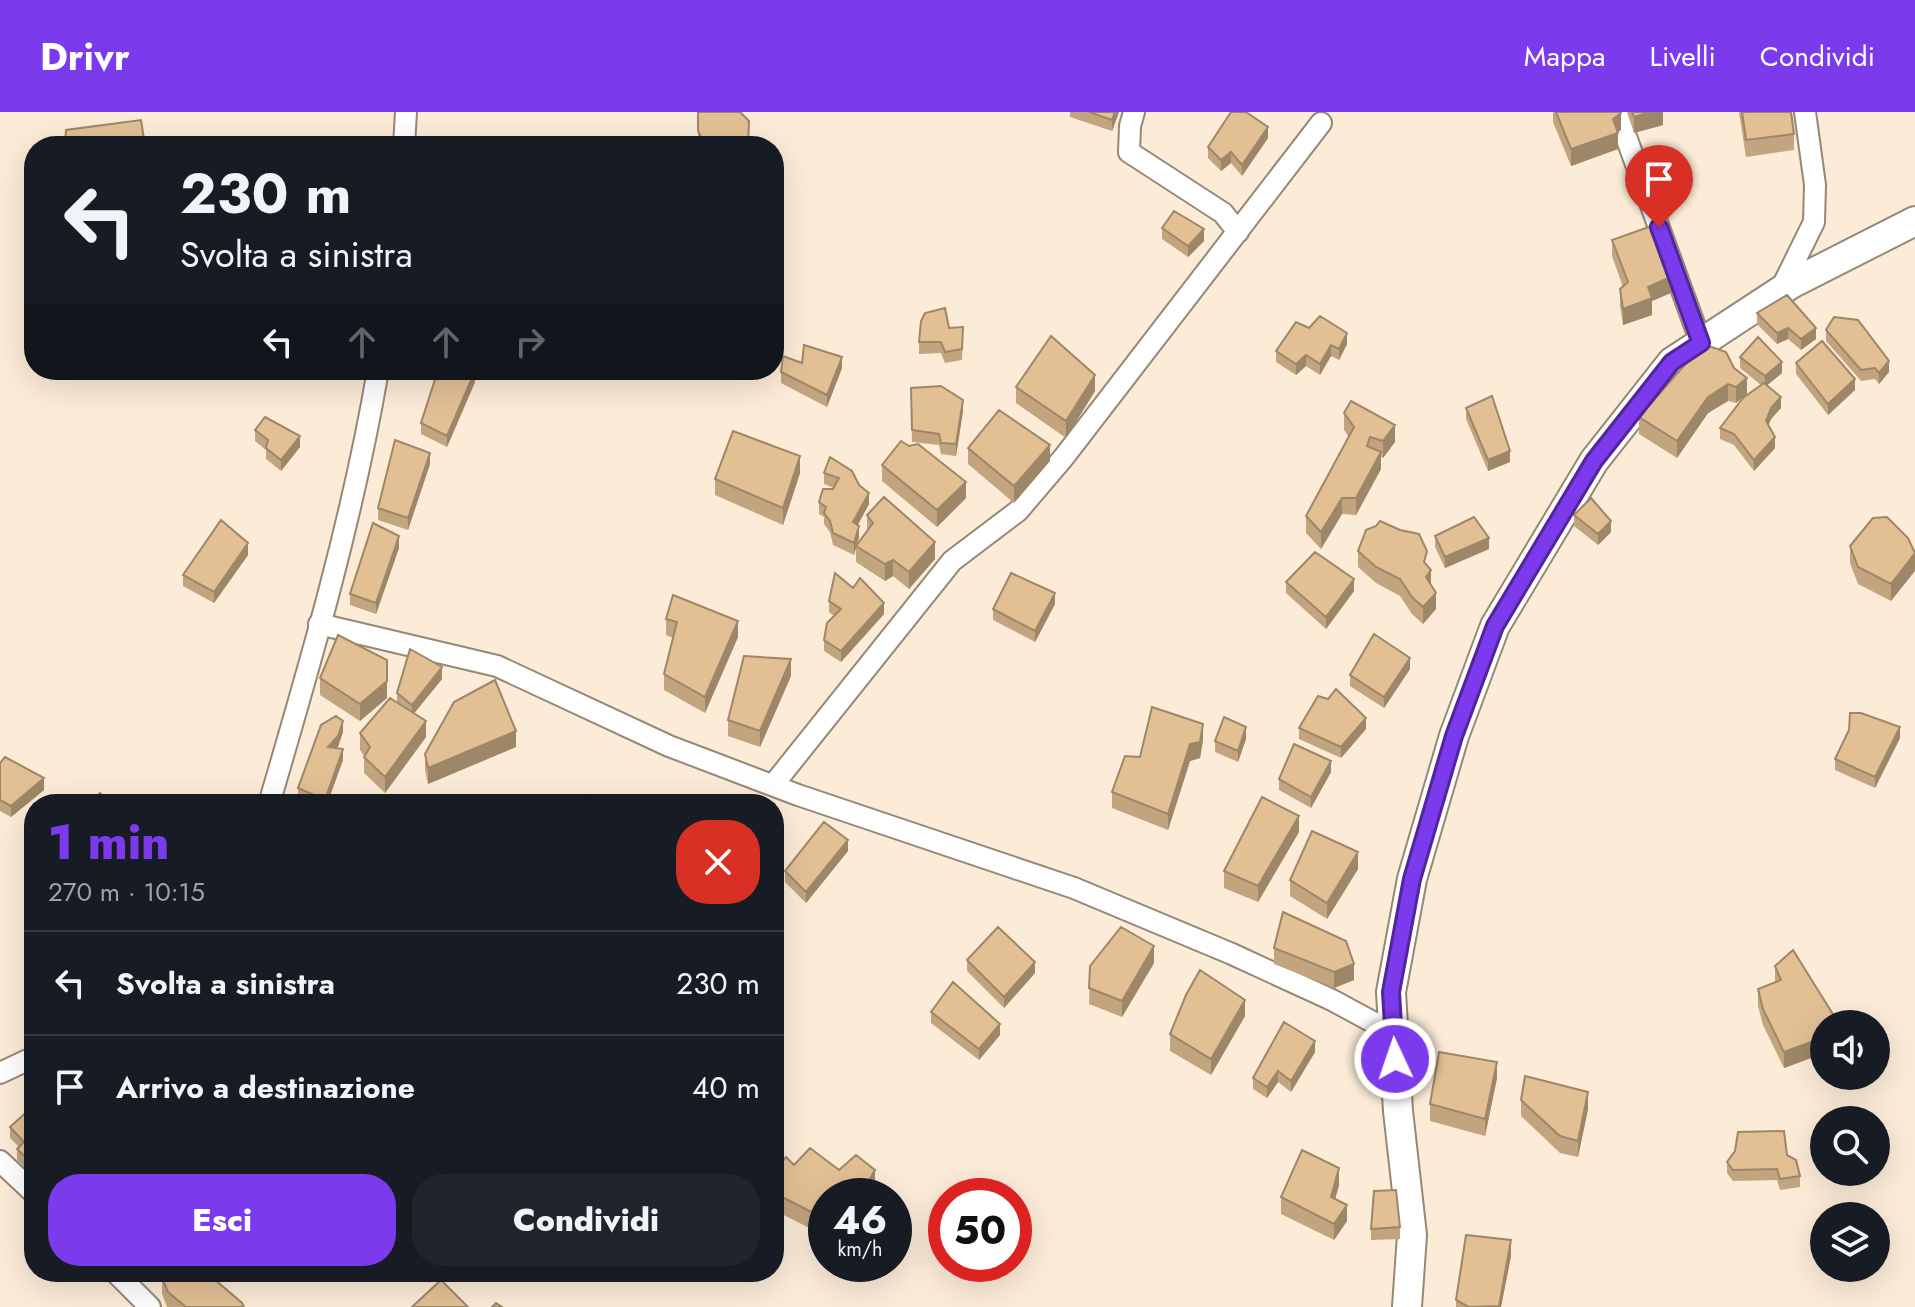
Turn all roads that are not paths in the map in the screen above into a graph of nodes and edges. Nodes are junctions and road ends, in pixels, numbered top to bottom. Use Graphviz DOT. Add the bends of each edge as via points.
graph roads {
  1 [pos="406,112"];
  2 [pos="1134,112"];
  3 [pos="1617,112"];
  4 [pos="1805,112"];
  5 [pos="1321,123"];
  6 [pos="405,136"];
  7 [pos="1915,221"];
  8 [pos="1238,232"];
  9 [pos="1780,291"];
  10 [pos="1701,343"];
  11 [pos="376,380"];
  12 [pos="319,624"];
  13 [pos="773,785"];
  14 [pos="272,794"];
  15 [pos="1393,1033"];
  16 [pos="24,1062"];
  17 [pos="0,1073"];
  18 [pos="0,1161"];
  19 [pos="24,1184"];
  20 [pos="125,1282"];
  21 [pos="150,1307"];
  22 [pos="1407,1307"];
  1 -- 6 [label="street"];
  2 -- 8 [label="street" via="1129,152 1223,213"];
  3 -- 10 [label="street"];
  4 -- 9 [label="street" via="1815,185 1814,222"];
  5 -- 8 [label="street"];
  7 -- 9 [label="main road"];
  8 -- 13 [label="street" via="1064,457 1018,511 952,561"];
  9 -- 10 [label="main road"];
  10 -- 15 [label="main road" via="1672,362 1594,461 1495,626 1454,736 1412,879 1391,992"];
  11 -- 12 [label="street" via="365,447"];
  12 -- 13 [label="street" via="497,666 669,746"];
  12 -- 14 [label="street"];
  13 -- 15 [label="street" via="1074,888 1232,954"];
  15 -- 22 [label="main road" via="1412,1235"];
  16 -- 17 [label="street"];
  18 -- 19 [label="street"];
  20 -- 21 [label="street"];
}
